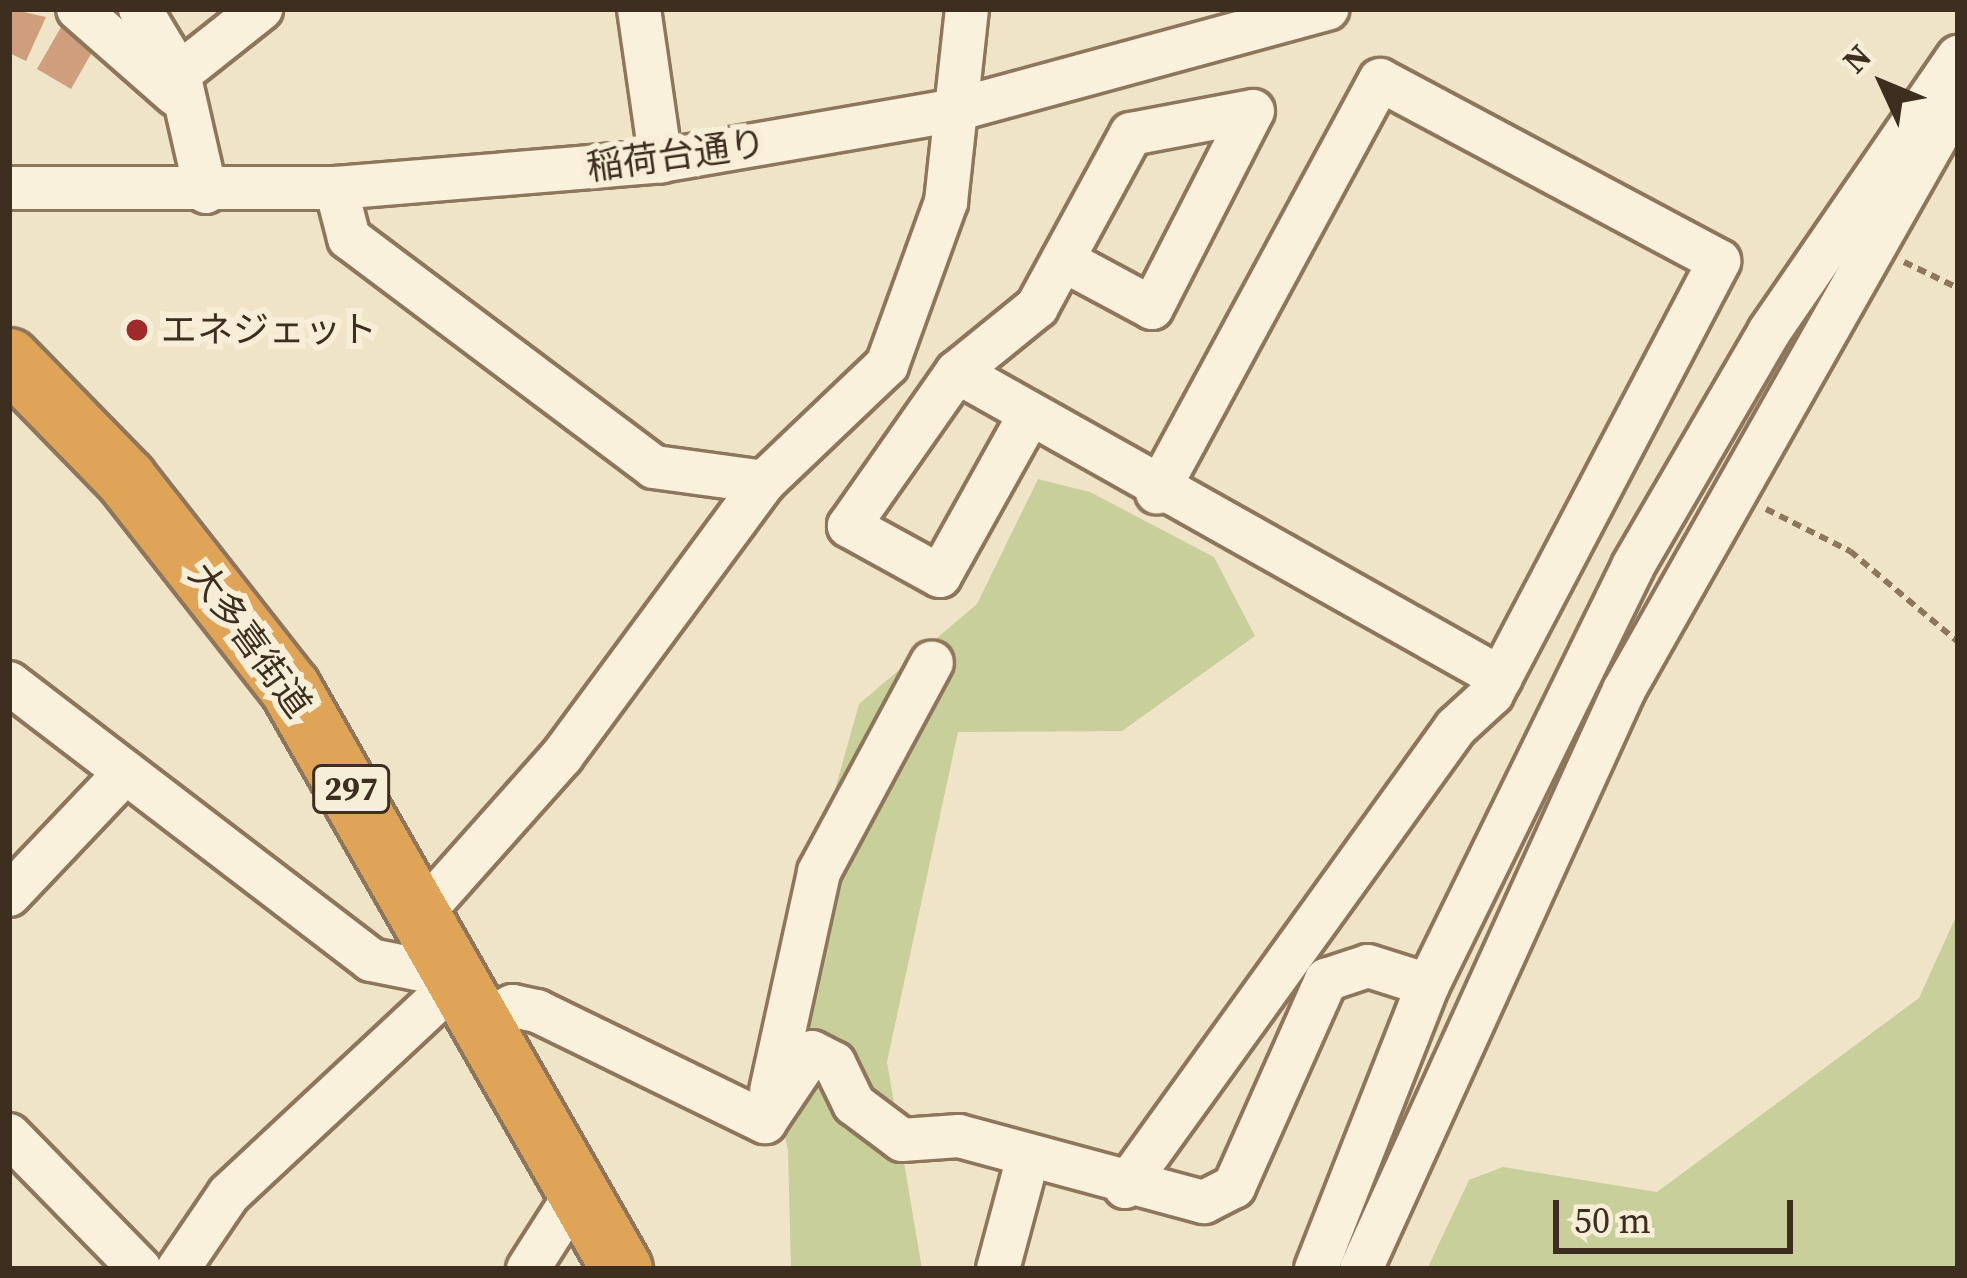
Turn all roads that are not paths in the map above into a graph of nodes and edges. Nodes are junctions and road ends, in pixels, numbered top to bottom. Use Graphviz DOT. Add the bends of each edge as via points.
graph roads {
  1 [pos="78,9"];
  2 [pos="140,9"];
  3 [pos="261,9"];
  4 [pos="639,9"];
  5 [pos="967,9"];
  6 [pos="1328,9"];
  7 [pos="1958,57"];
  8 [pos="183,88"];
  9 [pos="1958,99"];
  10 [pos="955,110"];
  11 [pos="661,161"];
  12 [pos="9,188"];
  13 [pos="336,188"];
  14 [pos="206,192"];
  15 [pos="1063,260"];
  16 [pos="9,358"];
  17 [pos="957,372"];
  18 [pos="1029,416"];
  19 [pos="764,482"];
  20 [pos="1157,493"];
  21 [pos="932,662"];
  22 [pos="1501,678"];
  23 [pos="9,683"];
  24 [pos="1532,764"];
  25 [pos="123,775"];
  26 [pos="1576,785"];
  27 [pos="9,895"];
  28 [pos="423,912"];
  29 [pos="1428,985"];
  30 [pos="473,999"];
  31 [pos="765,1122"];
  32 [pos="9,1135"];
  33 [pos="1028,1157"];
  34 [pos="1125,1187"];
  35 [pos="578,1192"];
  36 [pos="140,1269"];
  37 [pos="178,1269"];
  38 [pos="527,1269"];
  39 [pos="622,1269"];
  40 [pos="998,1269"];
  41 [pos="1316,1269"];
  42 [pos="1361,1269"];
  1 -- 8 [label="street"];
  2 -- 8 [label="street"];
  3 -- 8 [label="street"];
  4 -- 11 [label="street"];
  5 -- 10 [label="street"];
  6 -- 10 [label="street, 稲荷台通り"];
  7 -- 24 [label="street" via="1725,402"];
  8 -- 14 [label="street"];
  9 -- 26 [label="street" via="1730,492"];
  10 -- 11 [label="street, 稲荷台通り"];
  10 -- 19 [label="street" via="946,202 887,365"];
  11 -- 13 [label="street, 稲荷台通り"];
  12 -- 14 [label="street, 稲荷台通り"];
  13 -- 14 [label="street, 稲荷台通り"];
  13 -- 19 [label="street" via="349,238 654,467"];
  15 -- 15 [label="street" via="1131,134 1253,111 1152,308"];
  15 -- 17 [label="street" via="1037,308"];
  16 -- 28 [label="highway, 大多喜街道 / 297" via="232,611"];
  17 -- 18 [label="street"];
  17 -- 18 [label="street" via="849,526 940,576"];
  18 -- 20 [label="street"];
  19 -- 28 [label="street" via="562,756"];
  20 -- 22 [label="street"];
  20 -- 22 [label="street" via="1380,80 1719,260"];
  21 -- 31 [label="street" via="818,872"];
  22 -- 34 [label="street"];
  23 -- 25 [label="street"];
  24 -- 26 [label="street"];
  24 -- 29 [label="street"];
  25 -- 27 [label="street"];
  25 -- 30 [label="street" via="371,960"];
  26 -- 42 [label="street"];
  28 -- 30 [label="highway, 大多喜街道 / 297"];
  29 -- 34 [label="street" via="1368,966 1326,980 1224,1197"];
  29 -- 41 [label="street"];
  30 -- 31 [label="street" via="537,1011"];
  30 -- 35 [label="highway, 大多喜街道 / 297"];
  30 -- 37 [label="street" via="229,1194"];
  31 -- 33 [label="street" via="812,1052 834,1063 854,1104 902,1140 959,1136"];
  32 -- 36 [label="street"];
  33 -- 34 [label="street"];
  33 -- 40 [label="street"];
  35 -- 38 [label="street"];
  35 -- 39 [label="highway, 大多喜街道 / 297"];
}
